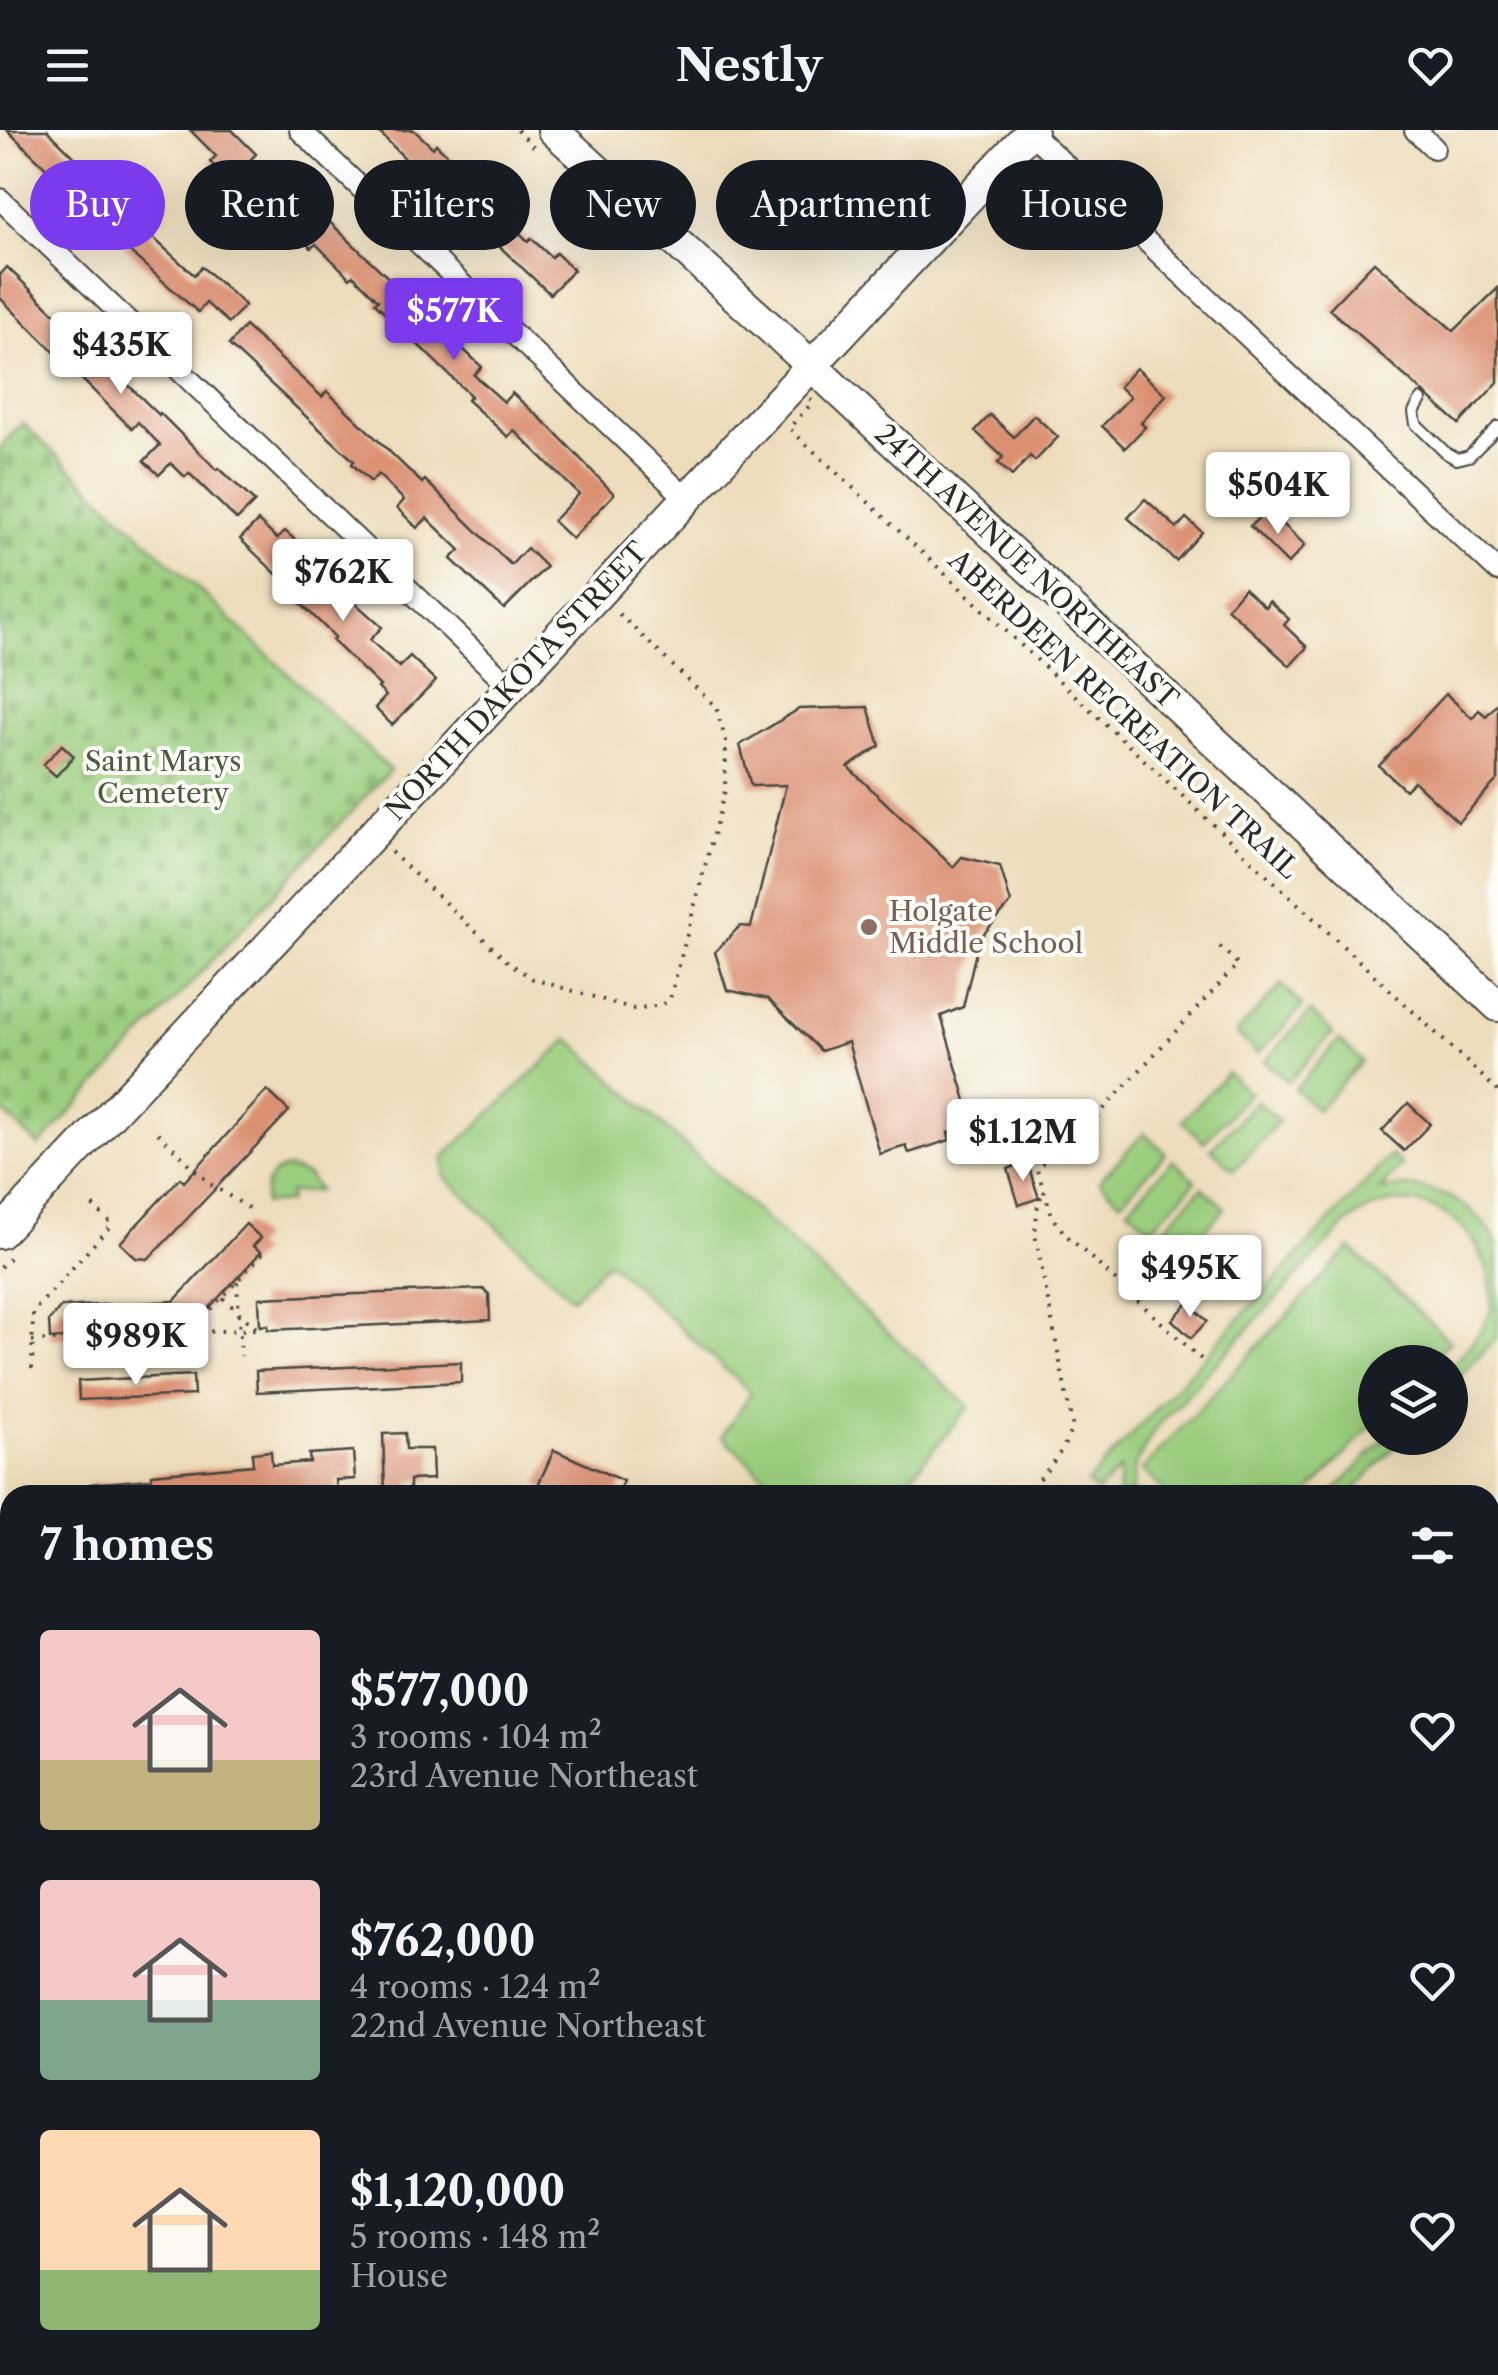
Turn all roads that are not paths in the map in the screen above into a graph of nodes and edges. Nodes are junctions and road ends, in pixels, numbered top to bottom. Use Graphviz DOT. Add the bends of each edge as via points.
graph roads {
  1 [pos="300,130"];
  2 [pos="553,130"];
  3 [pos="1415,130"];
  4 [pos="1031,131"];
  5 [pos="1434,148"];
  6 [pos="0,199"];
  7 [pos="803,374"];
  8 [pos="1421,400"];
  9 [pos="1497,430"];
  10 [pos="687,498"];
  11 [pos="1498,571"];
  12 [pos="510,686"];
  13 [pos="1498,1006"];
  14 [pos="0,1233"];
  1 -- 10 [label="street"];
  2 -- 7 [label="street, 24TH AVENUE NORTHEAST"];
  3 -- 5 [label="street"];
  4 -- 7 [label="street, NORTH DAKOTA STREET"];
  4 -- 11 [label="street"];
  6 -- 12 [label="street"];
  7 -- 10 [label="street, NORTH DAKOTA STREET"];
  7 -- 13 [label="street, 24TH AVENUE NORTHEAST"];
  8 -- 9 [label="lane" via="1416,424 1457,459"];
  10 -- 12 [label="street, NORTH DAKOTA STREET"];
  12 -- 14 [label="street, NORTH DAKOTA STREET"];
}
